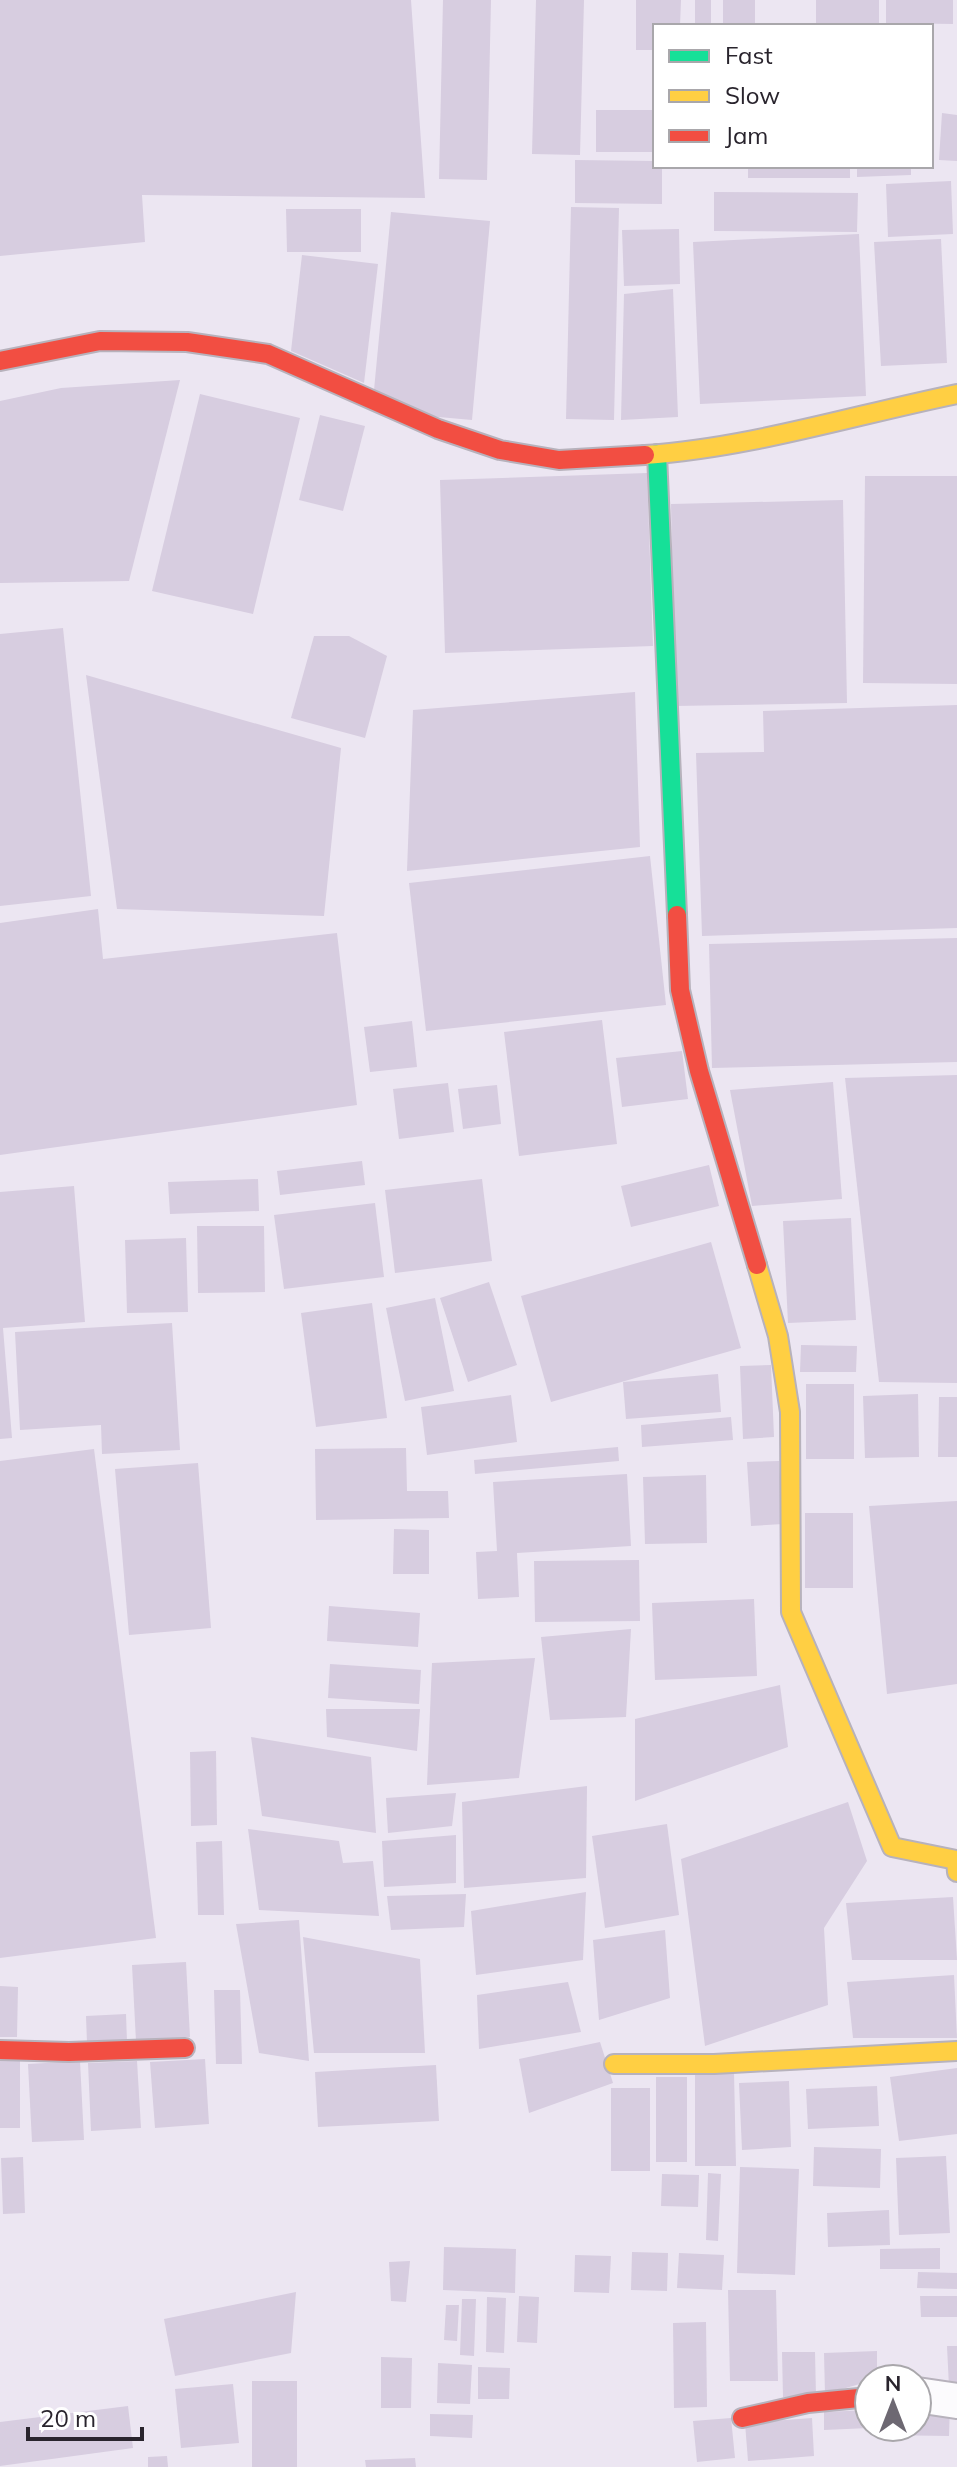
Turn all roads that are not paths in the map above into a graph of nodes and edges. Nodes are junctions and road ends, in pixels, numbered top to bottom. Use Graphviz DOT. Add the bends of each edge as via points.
graph roads {
  1 [pos="0,361"];
  2 [pos="957,394"];
  3 [pos="657,454"];
  4 [pos="957,1872"];
  5 [pos="185,2048"];
  6 [pos="0,2050"];
  7 [pos="957,2051"];
  8 [pos="614,2064"];
  9 [pos="933,2397"];
  10 [pos="853,2399"];
  11 [pos="957,2401"];
  12 [pos="742,2418"];
  1 -- 3 [label="street" via="100,341 187,342 268,354 438,429 500,450 559,460"];
  2 -- 3 [label="street" via="763,438"];
  3 -- 4 [label="street" via="680,990 778,1336 790,1412 791,1612 892,1847 956,1860"];
  5 -- 6 [label="street"];
  7 -- 8 [label="street"];
  9 -- 11 [label="street"];
  10 -- 12 [label="street"];
}
